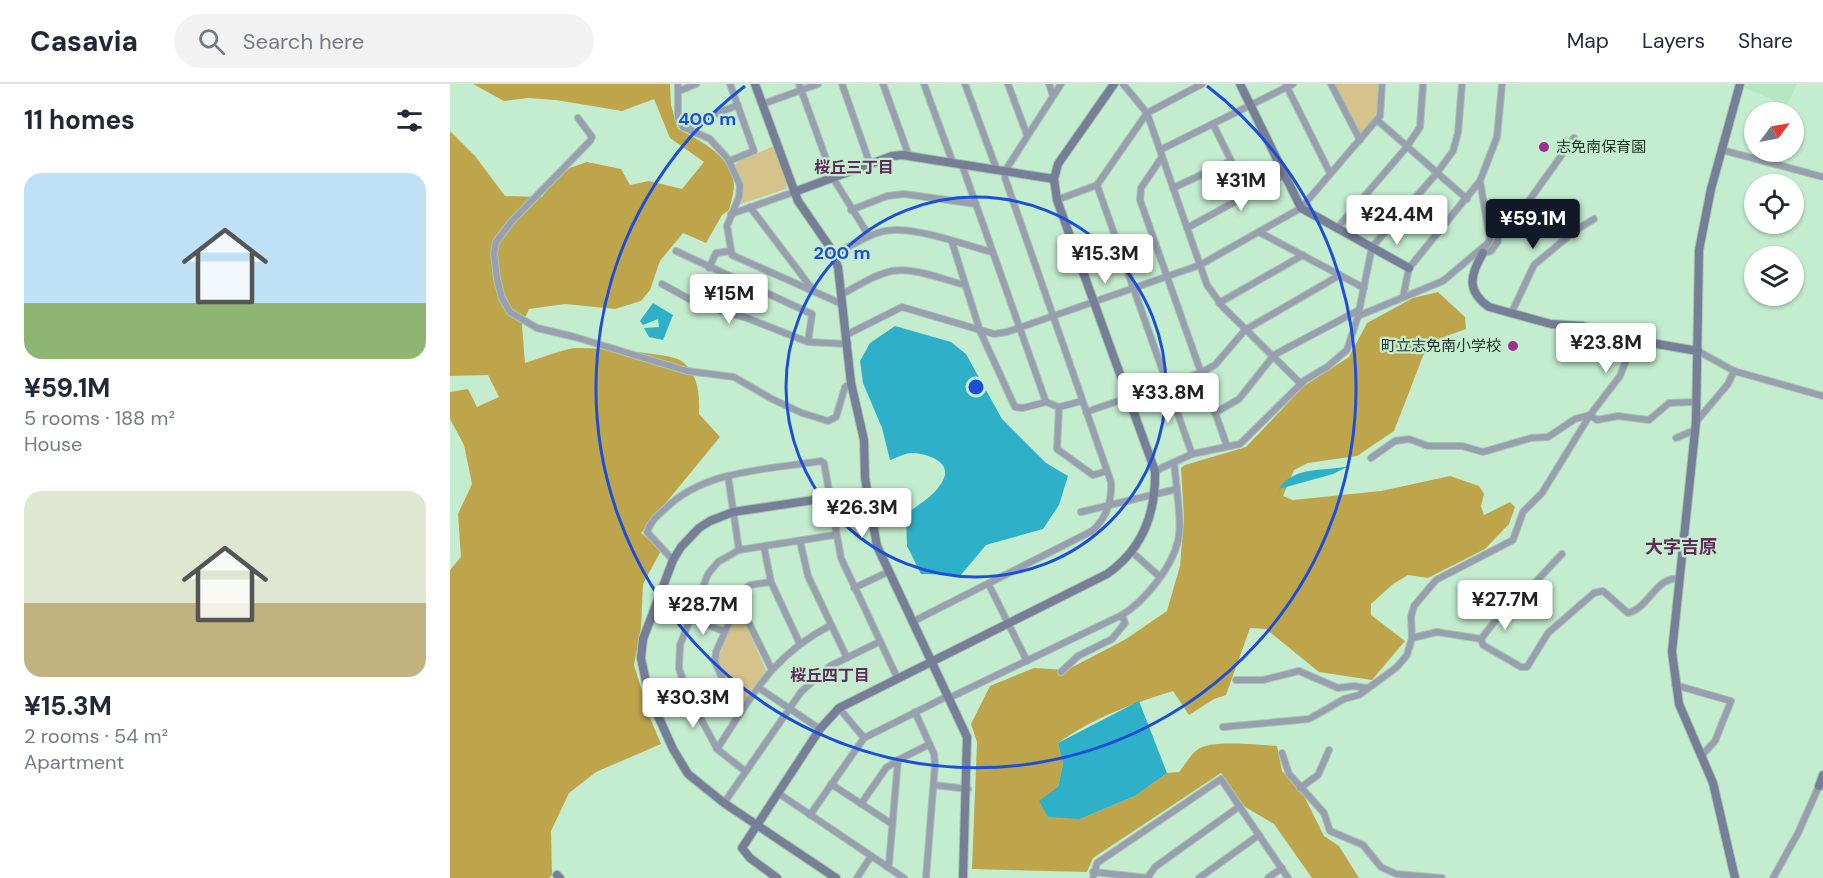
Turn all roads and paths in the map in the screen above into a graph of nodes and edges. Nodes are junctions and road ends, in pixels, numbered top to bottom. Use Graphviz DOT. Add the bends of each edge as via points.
graph roads {
  1 [pos="696,84"];
  2 [pos="730,84"];
  3 [pos="755,84"];
  4 [pos="818,84"];
  5 [pos="842,84"];
  6 [pos="883,84"];
  7 [pos="924,84"];
  8 [pos="965,84"];
  9 [pos="1008,84"];
  10 [pos="1049,84"];
  11 [pos="1061,84"];
  12 [pos="1114,84"];
  13 [pos="1123,84"];
  14 [pos="1202,84"];
  15 [pos="1240,84"];
  16 [pos="1331,84"];
  17 [pos="1382,84"];
  18 [pos="1423,84"];
  19 [pos="1462,84"];
  20 [pos="1502,84"];
  21 [pos="1740,84"];
  22 [pos="1289,85"];
  23 [pos="800,87"];
  24 [pos="679,88"];
  25 [pos="1053,96"];
  26 [pos="763,104"];
  27 [pos="738,105"];
  28 [pos="1250,105"];
  29 [pos="1147,113"];
  30 [pos="578,118"];
  31 [pos="1377,120"];
  32 [pos="1213,124"];
  33 [pos="683,127"];
  34 [pos="1027,135"];
  35 [pos="1574,138"];
  36 [pos="1359,140"];
  37 [pos="1406,148"];
  38 [pos="1722,150"];
  39 [pos="1161,154"];
  40 [pos="909,156"];
  41 [pos="729,161"];
  42 [pos="1231,161"];
  43 [pos="870,164"];
  44 [pos="957,164"];
  45 [pos="1001,171"];
  46 [pos="1437,172"];
  47 [pos="1330,173"];
  48 [pos="1284,175"];
  49 [pos="1823,177"];
  50 [pos="833,178"];
  51 [pos="1054,179"];
  52 [pos="1480,181"];
  53 [pos="1097,185"];
  54 [pos="1173,188"];
  55 [pos="795,192"];
  56 [pos="1248,195"];
  57 [pos="1467,199"];
  58 [pos="1057,200"];
  59 [pos="976,204"];
  60 [pos="750,207"];
  61 [pos="1301,208"];
  62 [pos="851,210"];
  63 [pos="730,214"];
  64 [pos="1594,219"];
  65 [pos="1187,228"];
  66 [pos="1337,228"];
  67 [pos="1259,232"];
  68 [pos="868,236"];
  69 [pos="952,242"];
  70 [pos="1488,243"];
  71 [pos="1372,247"];
  72 [pos="676,251"];
  73 [pos="731,251"];
  74 [pos="992,252"];
  75 [pos="1483,253"];
  76 [pos="834,255"];
  77 [pos="1303,255"];
  78 [pos="1200,265"];
  79 [pos="709,268"];
  80 [pos="1409,268"];
  81 [pos="726,275"];
  82 [pos="1340,275"];
  83 [pos="1166,277"];
  84 [pos="662,284"];
  85 [pos="965,285"];
  86 [pos="1133,288"];
  87 [pos="1364,288"];
  88 [pos="814,292"];
  89 [pos="1403,297"];
  90 [pos="842,299"];
  91 [pos="1094,302"];
  92 [pos="1219,303"];
  93 [pos="712,308"];
  94 [pos="1359,313"];
  95 [pos="1511,314"];
  96 [pos="1053,316"];
  97 [pos="1018,328"];
  98 [pos="1245,330"];
  99 [pos="981,331"];
  100 [pos="847,339"];
  101 [pos="1634,340"];
  102 [pos="808,342"];
  103 [pos="1698,351"];
  104 [pos="1273,356"];
  105 [pos="1734,371"];
  106 [pos="1200,373"];
  107 [pos="851,383"];
  108 [pos="1166,384"];
  109 [pos="1301,384"];
  110 [pos="1823,396"];
  111 [pos="1128,398"];
  112 [pos="1082,401"];
  113 [pos="1046,402"];
  114 [pos="1696,402"];
  115 [pos="1059,407"];
  116 [pos="1086,412"];
  117 [pos="1215,413"];
  118 [pos="1590,415"];
  119 [pos="1696,426"];
  120 [pos="1676,438"];
  121 [pos="1227,446"];
  122 [pos="1192,454"];
  123 [pos="1371,458"];
  124 [pos="1174,463"];
  125 [pos="1107,471"];
  126 [pos="1155,471"];
  127 [pos="728,476"];
  128 [pos="1177,489"];
  129 [pos="867,492"];
  130 [pos="1156,494"];
  131 [pos="830,498"];
  132 [pos="1110,505"];
  133 [pos="733,512"];
  134 [pos="1081,512"];
  135 [pos="835,535"];
  136 [pos="800,541"];
  137 [pos="764,547"];
  138 [pos="739,550"];
  139 [pos="1132,552"];
  140 [pos="1562,554"];
  141 [pos="673,560"];
  142 [pos="888,572"];
  143 [pos="1159,576"];
  144 [pos="1679,579"];
  145 [pos="771,582"];
  146 [pos="989,585"];
  147 [pos="854,588"];
  148 [pos="737,599"];
  149 [pos="655,604"];
  150 [pos="1122,615"];
  151 [pos="691,618"];
  152 [pos="912,622"];
  153 [pos="1008,624"];
  154 [pos="831,625"];
  155 [pos="723,631"];
  156 [pos="1412,638"];
  157 [pos="1481,639"];
  158 [pos="799,642"];
  159 [pos="879,642"];
  160 [pos="847,658"];
  161 [pos="931,661"];
  162 [pos="1027,661"];
  163 [pos="771,668"];
  164 [pos="1061,672"];
  165 [pos="897,677"];
  166 [pos="1236,680"];
  167 [pos="1675,685"];
  168 [pos="759,688"];
  169 [pos="1366,688"];
  170 [pos="949,697"];
  171 [pos="690,698"];
  172 [pos="788,708"];
  173 [pos="839,708"];
  174 [pos="915,712"];
  175 [pos="657,715"];
  176 [pos="740,715"];
  177 [pos="1223,727"];
  178 [pos="820,729"];
  179 [pos="864,738"];
  180 [pos="930,744"];
  181 [pos="717,749"];
  182 [pos="1329,750"];
  183 [pos="1282,753"];
  184 [pos="1703,754"];
  185 [pos="898,760"];
  186 [pos="745,771"];
  187 [pos="1823,775"];
  188 [pos="831,784"];
  189 [pos="933,786"];
  190 [pos="1821,787"];
  191 [pos="1300,788"];
  192 [pos="968,789"];
  193 [pos="778,793"];
  194 [pos="724,803"];
  195 [pos="861,804"];
  196 [pos="1240,807"];
  197 [pos="810,815"];
  198 [pos="757,824"];
  199 [pos="892,824"];
  200 [pos="1259,836"];
  201 [pos="871,856"];
  202 [pos="887,867"];
  203 [pos="1282,868"];
  204 [pos="1093,875"];
  205 [pos="1149,877"];
  206 [pos="777,878"];
  207 [pos="836,878"];
  208 [pos="856,878"];
  209 [pos="904,878"];
  210 [pos="927,878"];
  211 [pos="963,878"];
  212 [pos="1199,878"];
  213 [pos="1268,878"];
  214 [pos="1288,878"];
  215 [pos="1442,878"];
  216 [pos="1735,878"];
  217 [pos="1773,878"];
  1 -- 24 [label="street"];
  2 -- 27 [label="street"];
  3 -- 26 [label="street"];
  4 -- 23 [label="street"];
  5 -- 43 [label="street"];
  6 -- 40 [label="street"];
  7 -- 44 [label="street"];
  8 -- 45 [label="street"];
  9 -- 34 [label="street"];
  10 -- 25 [label="street"];
  11 -- 25 [label="street"];
  12 -- 51 [label="street" via="1058,164"];
  13 -- 29 [label="street"];
  14 -- 29 [label="street"];
  15 -- 28 [label="street"];
  16 -- 36 [label="street"];
  17 -- 31 [label="street"];
  18 -- 37 [label="street" via="1420,127"];
  19 -- 46 [label="street" via="1458,133 1452,151"];
  20 -- 52 [label="street" via="1497,137"];
  21 -- 38 [label="street"];
  22 -- 28 [label="street"];
  22 -- 47 [label="street"];
  23 -- 26 [label="street"];
  23 -- 50 [label="street"];
  24 -- 33 [label="street" via="678,118"];
  25 -- 34 [label="street"];
  26 -- 55 [label="street"];
  27 -- 33 [label="street"];
  27 -- 41 [label="street" via="754,151"];
  28 -- 32 [label="street"];
  28 -- 48 [label="street"];
  29 -- 39 [label="street"];
  29 -- 53 [label="street"];
  30 -- 107 [label="street" via="588,129 590,141 496,242 497,279 510,312 537,328 687,370 734,377 772,399 828,421 836,417 845,387"];
  31 -- 36 [label="street"];
  31 -- 37 [label="street"];
  32 -- 39 [label="street"];
  32 -- 42 [label="street"];
  33 -- 41 [label="street" via="710,139"];
  34 -- 45 [label="street"];
  35 -- 75 [label="street" via="1523,209 1499,221 1498,240 1491,251"];
  36 -- 47 [label="street"];
  37 -- 46 [label="street"];
  37 -- 66 [label="street"];
  38 -- 49 [label="street"];
  38 -- 103 [label="street" via="1699,250"];
  39 -- 54 [label="street"];
  39 -- 83 [label="street" via="1141,188 1140,201"];
  40 -- 43 [label="street" via="892,156"];
  40 -- 44 [label="street"];
  41 -- 63 [label="street" via="740,185"];
  42 -- 54 [label="street"];
  42 -- 56 [label="street"];
  43 -- 50 [label="street"];
  44 -- 45 [label="street"];
  44 -- 59 [label="street"];
  45 -- 51 [label="street"];
  45 -- 96 [label="street"];
  46 -- 57 [label="street"];
  46 -- 71 [label="street"];
  47 -- 61 [label="street"];
  48 -- 56 [label="street"];
  48 -- 61 [label="street"];
  50 -- 55 [label="street"];
  50 -- 62 [label="street"];
  51 -- 58 [label="street"];
  52 -- 57 [label="street"];
  52 -- 70 [label="street"];
  53 -- 58 [label="street"];
  53 -- 86 [label="street"];
  54 -- 65 [label="street"];
  55 -- 60 [label="street"];
  55 -- 76 [label="street" via="803,211"];
  56 -- 65 [label="street"];
  57 -- 80 [label="street"];
  58 -- 91 [label="street"];
  59 -- 62 [label="street" via="904,194"];
  59 -- 74 [label="street"];
  60 -- 63 [label="street"];
  60 -- 88 [label="street"];
  61 -- 66 [label="street"];
  61 -- 67 [label="street"];
  62 -- 68 [label="street"];
  63 -- 73 [label="street" via="727,226"];
  64 -- 95 [label="street" via="1534,265"];
  65 -- 78 [label="street"];
  66 -- 71 [label="street"];
  67 -- 77 [label="street"];
  67 -- 78 [label="street"];
  68 -- 69 [label="street" via="894,230 912,231"];
  68 -- 76 [label="street"];
  69 -- 74 [label="street"];
  69 -- 85 [label="street"];
  70 -- 75 [label="street"];
  70 -- 89 [label="street" via="1443,281"];
  71 -- 80 [label="street"];
  71 -- 87 [label="street"];
  72 -- 79 [label="street"];
  73 -- 79 [label="street" via="716,254"];
  73 -- 88 [label="street" via="732,255"];
  74 -- 97 [label="street"];
  75 -- 95 [label="street" via="1471,278 1474,293 1489,307"];
  76 -- 90 [label="street"];
  77 -- 82 [label="street"];
  77 -- 92 [label="street"];
  78 -- 83 [label="street"];
  78 -- 92 [label="street"];
  79 -- 81 [label="street"];
  80 -- 89 [label="street"];
  81 -- 93 [label="street"];
  81 -- 102 [label="street" via="812,314"];
  82 -- 87 [label="street"];
  82 -- 98 [label="street"];
  83 -- 86 [label="street"];
  83 -- 106 [label="street"];
  84 -- 93 [label="street"];
  85 -- 90 [label="street" via="906,270 893,271 879,275"];
  85 -- 99 [label="street"];
  86 -- 91 [label="street"];
  86 -- 108 [label="street"];
  87 -- 94 [label="street"];
  88 -- 90 [label="street"];
  89 -- 94 [label="street"];
  90 -- 100 [label="street"];
  91 -- 96 [label="street"];
  91 -- 111 [label="street"];
  92 -- 98 [label="street"];
  93 -- 102 [label="street"];
  94 -- 104 [label="street" via="1353,311"];
  94 -- 109 [label="street" via="1347,350"];
  95 -- 101 [label="street" via="1551,324 1583,326"];
  96 -- 97 [label="street"];
  96 -- 112 [label="street"];
  97 -- 99 [label="street" via="994,334"];
  97 -- 113 [label="street"];
  98 -- 104 [label="street"];
  98 -- 106 [label="street" via="1215,365"];
  99 -- 100 [label="street" via="902,307"];
  99 -- 113 [label="street" via="1016,407"];
  100 -- 102 [label="street"];
  100 -- 107 [label="street"];
  101 -- 103 [label="street"];
  101 -- 118 [label="street" via="1620,376"];
  103 -- 105 [label="street"];
  103 -- 114 [label="street"];
  104 -- 109 [label="street"];
  104 -- 117 [label="street" via="1239,399"];
  105 -- 110 [label="street"];
  105 -- 119 [label="street"];
  106 -- 108 [label="street"];
  106 -- 117 [label="street"];
  107 -- 129 [label="street" via="864,440"];
  108 -- 111 [label="street"];
  108 -- 122 [label="street"];
  109 -- 121 [label="street" via="1248,439"];
  111 -- 116 [label="street"];
  111 -- 126 [label="street"];
  112 -- 115 [label="street"];
  112 -- 116 [label="street"];
  113 -- 115 [label="street"];
  114 -- 118 [label="street" via="1669,403 1649,420 1618,416 1597,420"];
  114 -- 119 [label="street"];
  115 -- 125 [label="street" via="1057,449 1093,475"];
  116 -- 125 [label="street"];
  117 -- 121 [label="street"];
  118 -- 123 [label="street" via="1575,419 1548,437 1483,452 1462,446 1428,446 1409,439 1395,441"];
  118 -- 156 [label="street" via="1542,493 1523,512 1513,540 1436,580 1423,593 1411,617"];
  119 -- 120 [label="street"];
  119 -- 144 [label="street"];
  121 -- 122 [label="street"];
  122 -- 124 [label="street"];
  124 -- 126 [label="street"];
  124 -- 128 [label="street"];
  125 -- 132 [label="street" via="1111,482"];
  126 -- 130 [label="street"];
  127 -- 131 [label="street" via="821,461"];
  127 -- 133 [label="street"];
  127 -- 141 [label="street" via="706,481 676,498 652,522 647,532"];
  128 -- 130 [label="street"];
  128 -- 143 [label="street" via="1179,540"];
  129 -- 131 [label="street"];
  129 -- 142 [label="street" via="874,533"];
  130 -- 132 [label="street"];
  130 -- 139 [label="street" via="1148,525"];
  131 -- 133 [label="street"];
  131 -- 135 [label="street"];
  132 -- 134 [label="street"];
  132 -- 146 [label="street" via="1092,531"];
  133 -- 138 [label="street"];
  133 -- 141 [label="street" via="699,528"];
  135 -- 136 [label="street"];
  135 -- 147 [label="street"];
  136 -- 137 [label="street"];
  136 -- 154 [label="street" via="808,576"];
  137 -- 138 [label="street"];
  137 -- 145 [label="street"];
  138 -- 151 [label="street" via="718,562 708,574"];
  139 -- 143 [label="street"];
  139 -- 153 [label="street" via="1107,574"];
  140 -- 157 [label="street" via="1533,586 1514,597"];
  141 -- 149 [label="street"];
  142 -- 147 [label="street"];
  142 -- 152 [label="street"];
  143 -- 150 [label="street" via="1135,607"];
  144 -- 157 [label="street" via="1663,584 1636,611 1628,613 1603,591 1594,593 1548,633 1527,667 1492,651"];
  144 -- 167 [label="street" via="1672,652"];
  145 -- 148 [label="street" via="750,585"];
  145 -- 158 [label="street"];
  146 -- 152 [label="street"];
  146 -- 153 [label="street"];
  147 -- 159 [label="street"];
  148 -- 155 [label="street"];
  148 -- 163 [label="street"];
  149 -- 151 [label="street"];
  149 -- 175 [label="street" via="640,658 642,676"];
  150 -- 162 [label="street"];
  150 -- 164 [label="street" via="1125,623 1112,639 1078,656"];
  151 -- 155 [label="street"];
  151 -- 171 [label="street" via="678,658 681,679"];
  152 -- 161 [label="street"];
  153 -- 161 [label="street"];
  153 -- 162 [label="street"];
  154 -- 158 [label="street"];
  154 -- 160 [label="street"];
  155 -- 176 [label="street" via="715,663"];
  156 -- 157 [label="street" via="1437,632"];
  156 -- 169 [label="street" via="1407,655 1396,667"];
  158 -- 163 [label="street"];
  159 -- 160 [label="street"];
  159 -- 165 [label="street"];
  160 -- 172 [label="street" via="814,679"];
  161 -- 165 [label="street"];
  161 -- 170 [label="street"];
  162 -- 170 [label="street"];
  163 -- 168 [label="street"];
  165 -- 173 [label="street"];
  166 -- 169 [label="street" via="1263,680 1299,671 1338,688"];
  167 -- 184 [label="street" via="1679,704"];
  167 -- 184 [label="street" via="1731,701 1715,741"];
  168 -- 172 [label="street"];
  168 -- 176 [label="street"];
  169 -- 177 [label="street" via="1309,719"];
  170 -- 174 [label="street"];
  170 -- 192 [label="street" via="967,737"];
  171 -- 175 [label="street"];
  171 -- 181 [label="street"];
  172 -- 178 [label="street"];
  172 -- 186 [label="street"];
  173 -- 178 [label="street"];
  173 -- 179 [label="street"];
  174 -- 179 [label="street"];
  174 -- 180 [label="street"];
  175 -- 194 [label="street" via="688,774"];
  176 -- 181 [label="street"];
  178 -- 193 [label="street"];
  179 -- 188 [label="street"];
  180 -- 185 [label="street"];
  180 -- 189 [label="street" via="935,764"];
  181 -- 186 [label="street"];
  182 -- 191 [label="street" via="1318,775"];
  183 -- 191 [label="street" via="1289,774"];
  184 -- 216 [label="street"];
  185 -- 195 [label="street" via="886,768"];
  185 -- 199 [label="street"];
  186 -- 194 [label="street"];
  187 -- 190 [label="street"];
  188 -- 195 [label="street"];
  188 -- 197 [label="street"];
  189 -- 192 [label="street"];
  189 -- 210 [label="street"];
  190 -- 217 [label="street"];
  191 -- 215 [label="street" via="1324,813 1330,831 1363,845 1381,867 1396,874"];
  192 -- 211 [label="street"];
  193 -- 197 [label="street"];
  193 -- 198 [label="street"];
  194 -- 198 [label="street"];
  195 -- 199 [label="street"];
  196 -- 200 [label="street"];
  196 -- 204 [label="street" via="1221,779 1097,863"];
  196 -- 205 [label="street" via="1155,867"];
  197 -- 201 [label="street"];
  198 -- 206 [label="street" via="742,848"];
  198 -- 207 [label="street"];
  199 -- 202 [label="street"];
  200 -- 203 [label="street"];
  200 -- 212 [label="street"];
  201 -- 202 [label="street"];
  201 -- 208 [label="street"];
  202 -- 209 [label="street"];
  203 -- 213 [label="street"];
  203 -- 214 [label="street"];
  204 -- 205 [label="street"];
}
